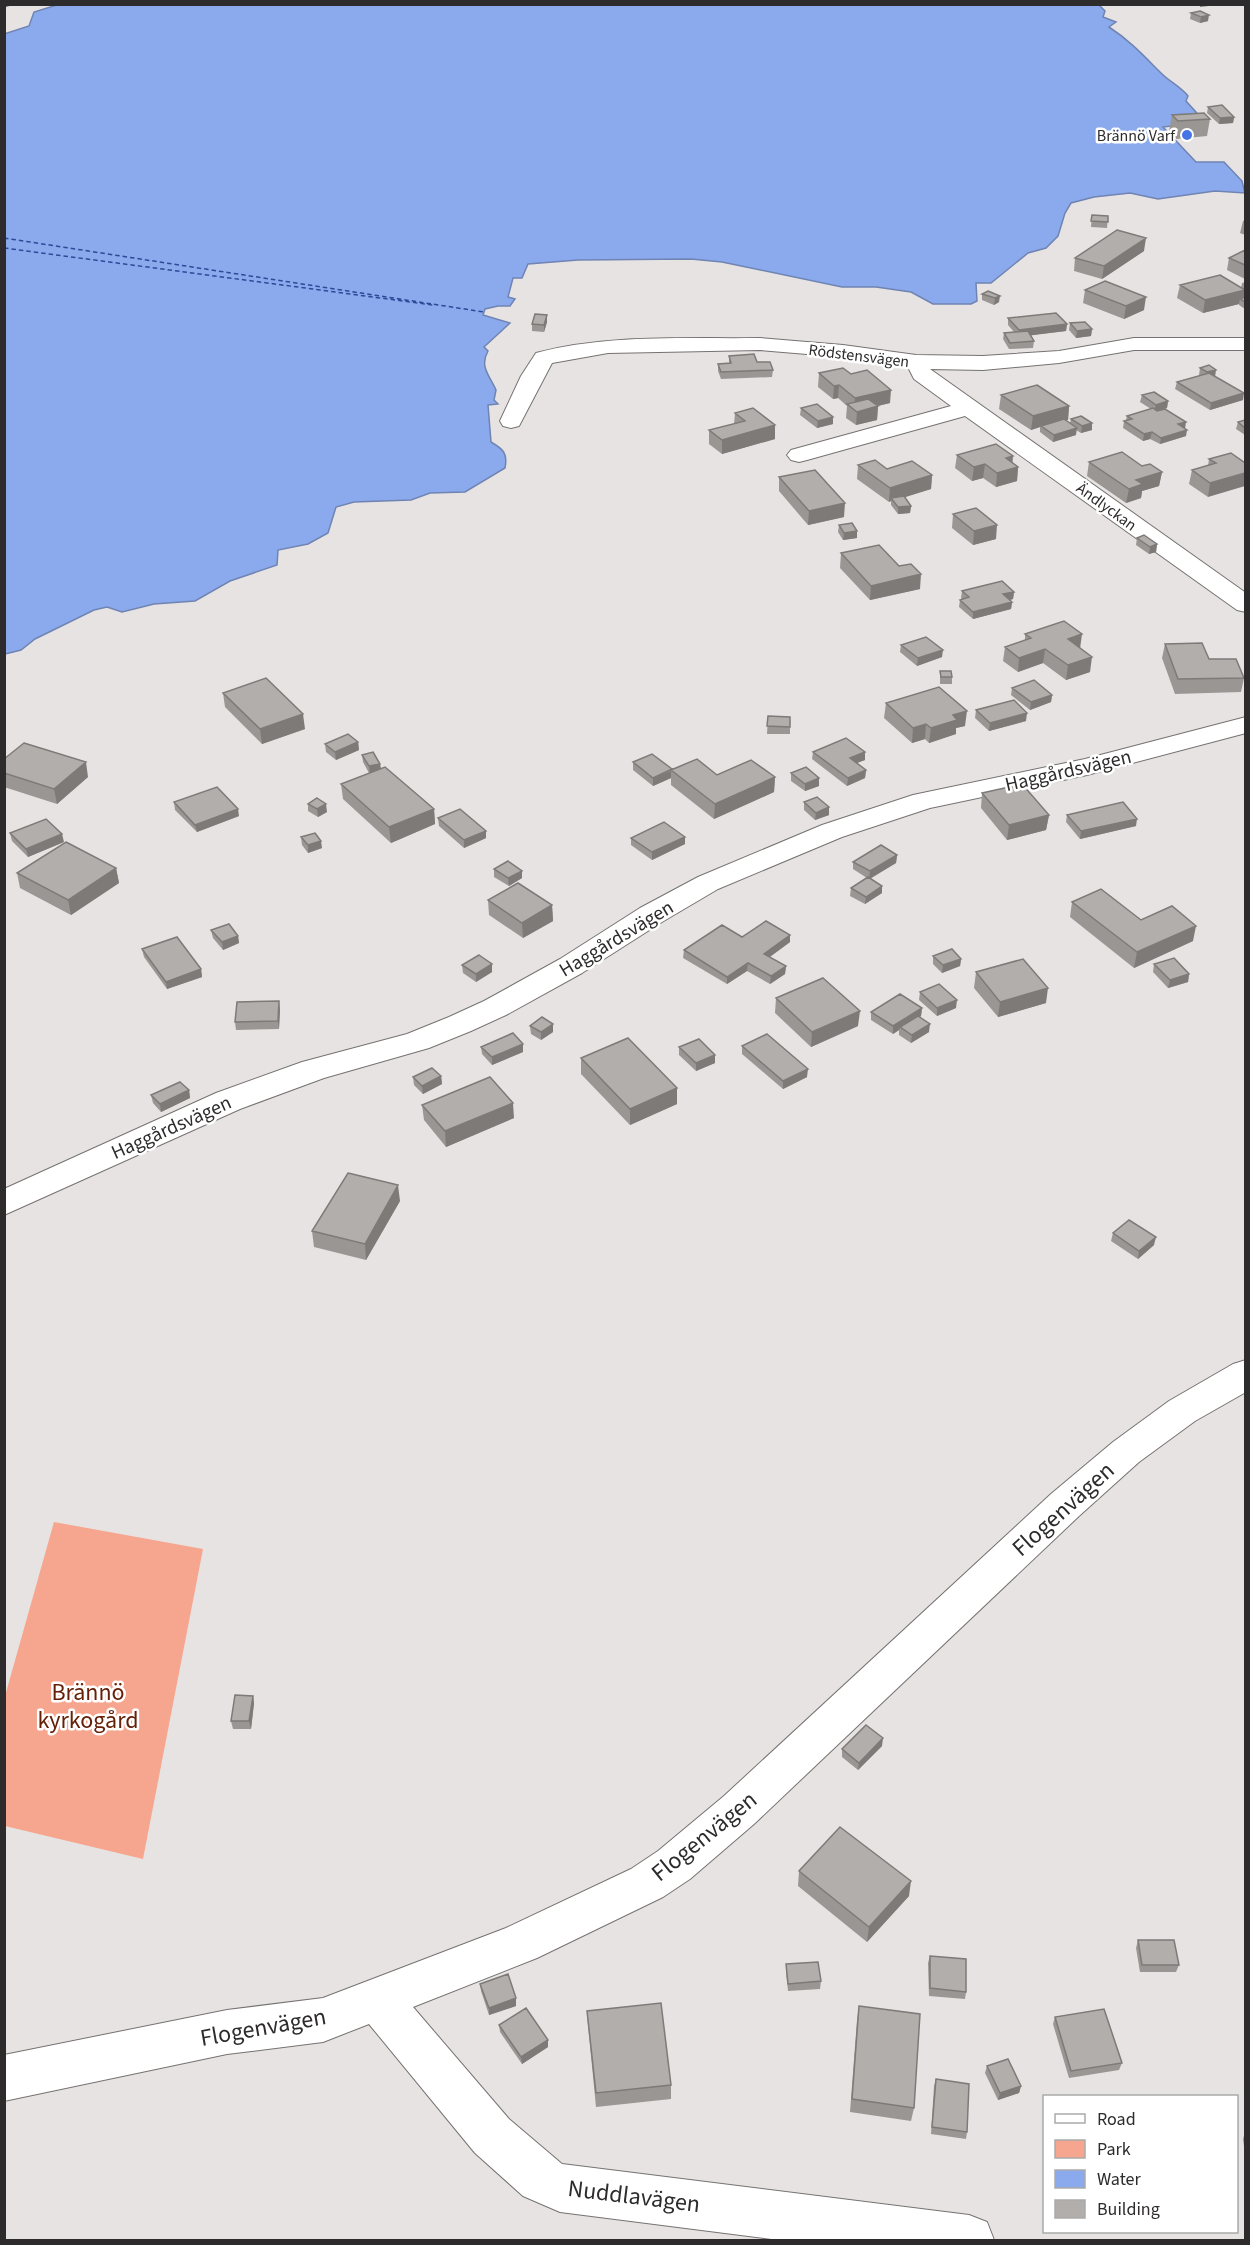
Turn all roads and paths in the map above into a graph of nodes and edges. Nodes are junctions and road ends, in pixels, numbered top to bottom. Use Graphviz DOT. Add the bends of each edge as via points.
graph roads {
  1 [pos="1245,344"];
  2 [pos="916,362"];
  3 [pos="969,408"];
  4 [pos="511,422"];
  5 [pos="799,455"];
  6 [pos="1245,604"];
  7 [pos="1245,725"];
  8 [pos="4,1203"];
  9 [pos="1245,1374"];
  10 [pos="378,2000"];
  11 [pos="4,2078"];
  12 [pos="969,2241"];
  1 -- 2 [label="street, Rödstensvägen" via="1134,344 1016,361"];
  2 -- 3 [label="street, Ändlyckan" via="922,374"];
  2 -- 4 [label="street, Rödstensvägen" via="760,344 587,348 544,358"];
  3 -- 5 [label="street"];
  3 -- 6 [label="street, Ändlyckan"];
  7 -- 8 [label="street, Haggårdsvägen" via="1086,767 951,794 832,831 708,883 572,966 478,1016 418,1041 313,1070 228,1101"];
  9 -- 10 [label="street, Flogenvägen" via="1159,1426 1065,1505 739,1810 674,1865 575,1919"];
  10 -- 11 [label="street, Flogenvägen" via="323,2019 227,2032"];
  10 -- 12 [label="street, Nuddlavägen" via="492,2136 540,2179 560,2188"];
}
